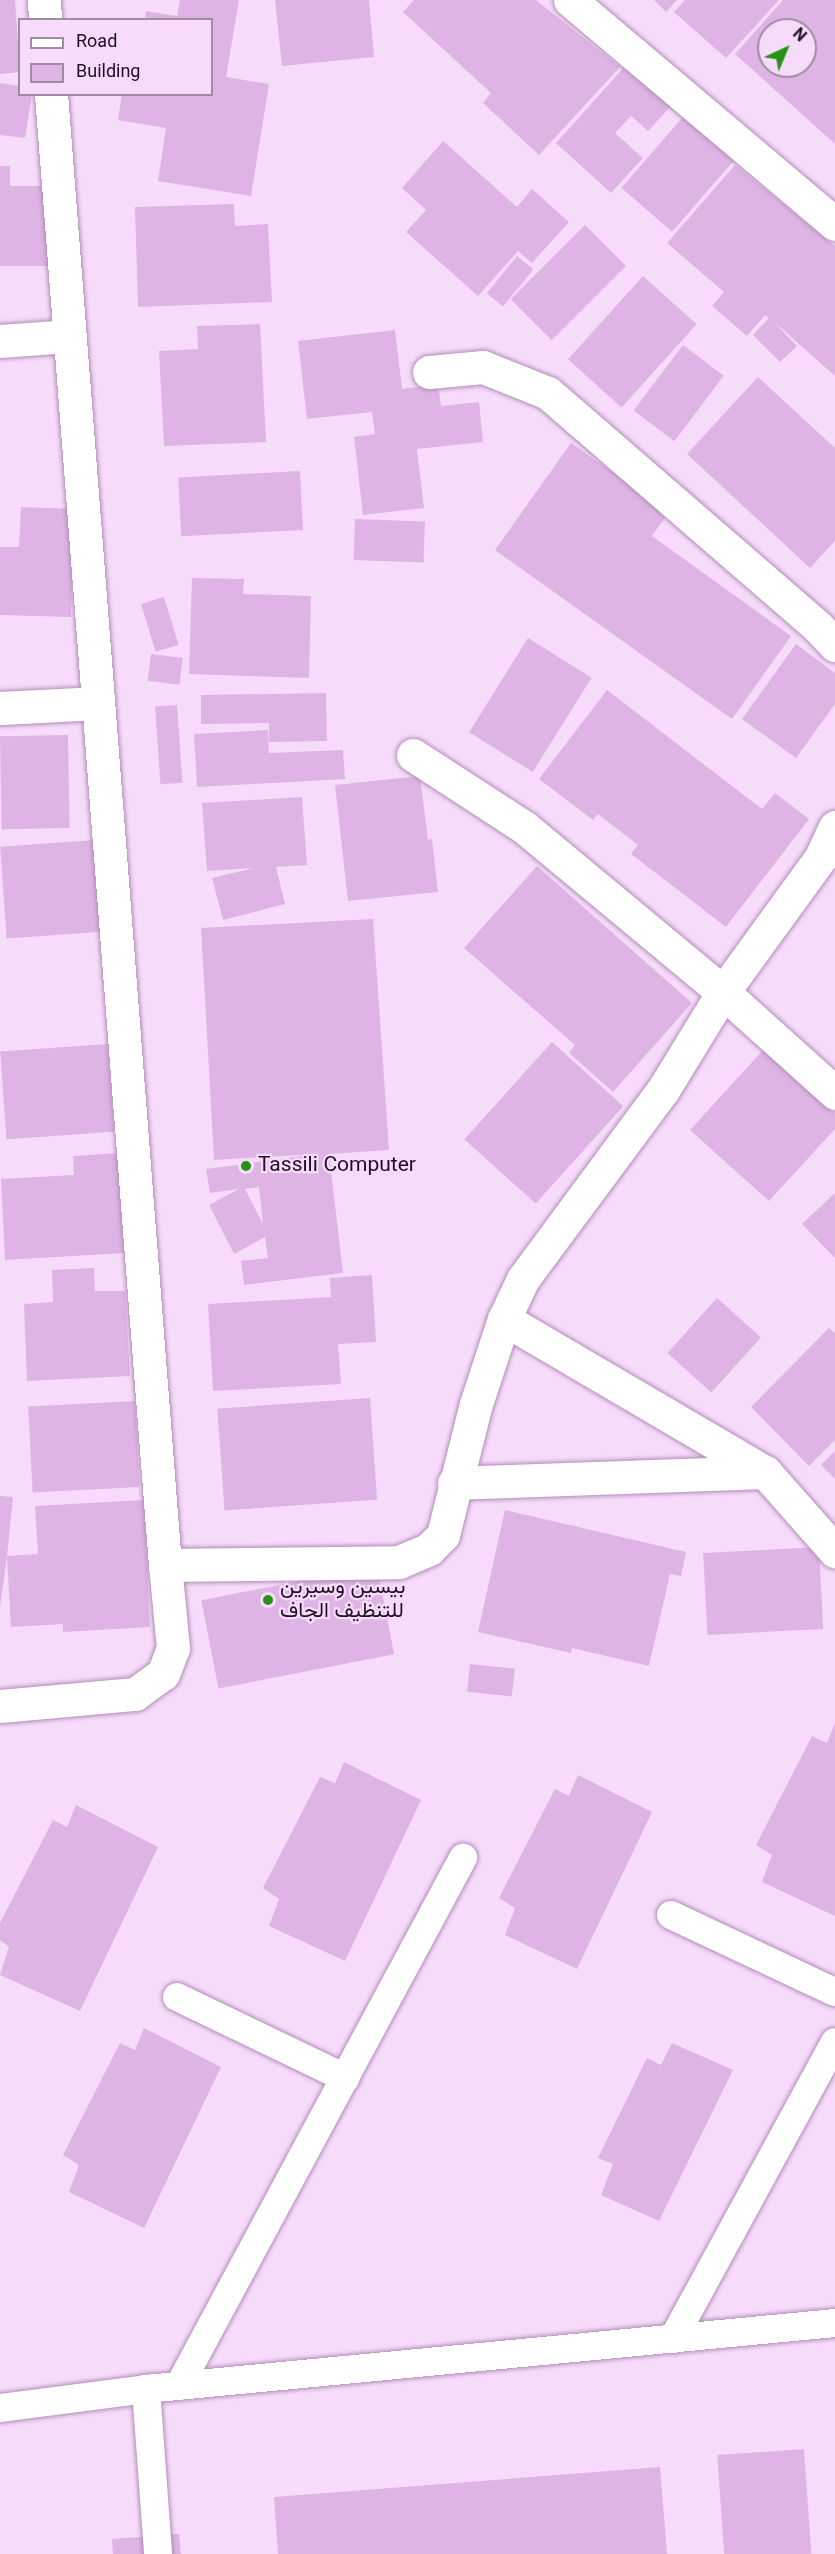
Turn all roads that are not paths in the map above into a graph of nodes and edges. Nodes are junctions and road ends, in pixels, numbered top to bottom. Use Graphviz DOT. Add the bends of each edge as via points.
graph roads {
  1 [pos="44,0"];
  2 [pos="570,0"];
  3 [pos="45,18"];
  4 [pos="51,96"];
  5 [pos="835,224"];
  6 [pos="69,336"];
  7 [pos="0,341"];
  8 [pos="429,372"];
  9 [pos="835,645"];
  10 [pos="98,703"];
  11 [pos="0,708"];
  12 [pos="413,755"];
  13 [pos="835,827"];
  14 [pos="723,992"];
  15 [pos="835,1093"];
  16 [pos="504,1319"];
  17 [pos="765,1472"];
  18 [pos="454,1483"];
  19 [pos="835,1551"];
  20 [pos="165,1566"];
  21 [pos="0,1706"];
  22 [pos="463,1858"];
  23 [pos="671,1916"];
  24 [pos="835,1992"];
  25 [pos="177,1997"];
  26 [pos="835,2042"];
  27 [pos="345,2078"];
  28 [pos="835,2323"];
  29 [pos="673,2339"];
  30 [pos="179,2386"];
  31 [pos="146,2389"];
  32 [pos="0,2408"];
  33 [pos="158,2554"];
  1 -- 3 [label="street"];
  2 -- 5 [label="street"];
  4 -- 6 [label="street"];
  6 -- 7 [label="street"];
  6 -- 10 [label="street"];
  8 -- 9 [label="street" via="483,367 548,393"];
  10 -- 11 [label="street"];
  10 -- 20 [label="street"];
  12 -- 14 [label="street" via="524,827"];
  13 -- 14 [label="street" via="821,857"];
  14 -- 15 [label="street"];
  14 -- 16 [label="street" via="663,1090 523,1279"];
  16 -- 17 [label="street"];
  16 -- 18 [label="street"];
  17 -- 18 [label="street"];
  17 -- 19 [label="street"];
  18 -- 20 [label="street" via="442,1535 429,1549 399,1562"];
  20 -- 21 [label="street" via="173,1648 163,1674 135,1694"];
  22 -- 27 [label="lane"];
  23 -- 24 [label="lane"];
  25 -- 27 [label="lane"];
  26 -- 29 [label="lane"];
  27 -- 30 [label="lane"];
  28 -- 29 [label="lane"];
  29 -- 30 [label="lane"];
  30 -- 31 [label="lane"];
  31 -- 32 [label="lane"];
  31 -- 33 [label="lane"];
}
